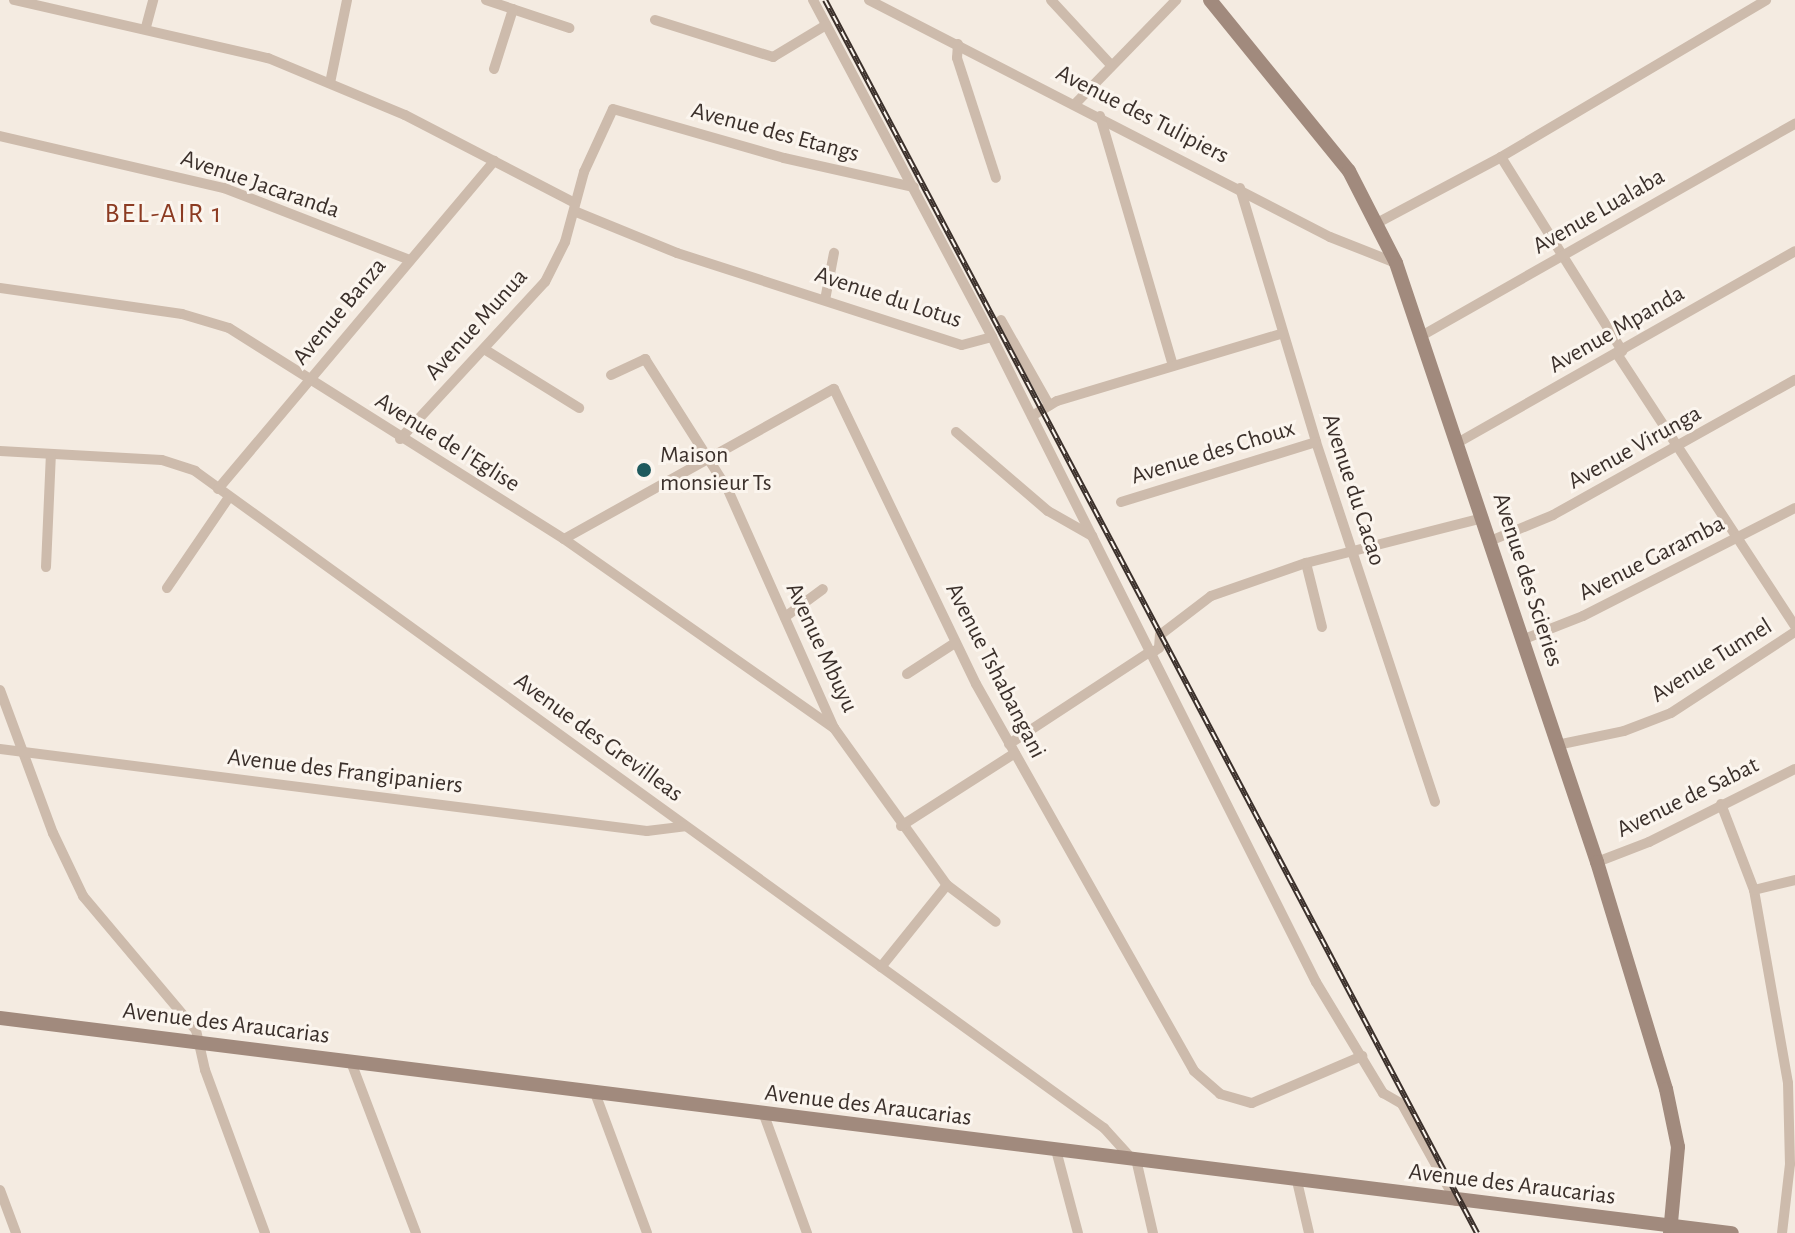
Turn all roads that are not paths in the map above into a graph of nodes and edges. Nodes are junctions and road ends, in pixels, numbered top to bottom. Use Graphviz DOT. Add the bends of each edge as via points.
graph roads {
  1 [pos="14,0"];
  2 [pos="153,0"];
  3 [pos="347,0"];
  4 [pos="486,0"];
  5 [pos="527,0"];
  6 [pos="813,0"];
  7 [pos="869,0"];
  8 [pos="898,0"];
  9 [pos="1051,0"];
  10 [pos="1176,0"];
  11 [pos="1210,0"];
  12 [pos="1766,0"];
  13 [pos="887,9"];
  14 [pos="518,11"];
  15 [pos="655,20"];
  16 [pos="826,25"];
  17 [pos="146,27"];
  18 [pos="569,28"];
  19 [pos="958,44"];
  20 [pos="1110,64"];
  21 [pos="494,69"];
  22 [pos="330,83"];
  23 [pos="1076,103"];
  24 [pos="627,112"];
  25 [pos="1100,116"];
  26 [pos="1795,124"];
  27 [pos="0,136"];
  28 [pos="1501,157"];
  29 [pos="494,161"];
  30 [pos="996,178"];
  31 [pos="914,187"];
  32 [pos="1240,188"];
  33 [pos="575,207"];
  34 [pos="1379,222"];
  35 [pos="1795,251"];
  36 [pos="834,253"];
  37 [pos="1562,256"];
  38 [pos="410,260"];
  39 [pos="1396,263"];
  40 [pos="0,288"];
  41 [pos="825,300"];
  42 [pos="1001,320"];
  43 [pos="1283,333"];
  44 [pos="1423,335"];
  45 [pos="992,337"];
  46 [pos="484,349"];
  47 [pos="1620,352"];
  48 [pos="1173,366"];
  49 [pos="611,375"];
  50 [pos="309,379"];
  51 [pos="1795,380"];
  52 [pos="1049,405"];
  53 [pos="579,408"];
  54 [pos="1032,416"];
  55 [pos="956,432"];
  56 [pos="400,439"];
  57 [pos="1316,442"];
  58 [pos="1459,442"];
  59 [pos="1679,449"];
  60 [pos="0,451"];
  61 [pos="51,454"];
  62 [pos="708,455"];
  63 [pos="218,489"];
  64 [pos="229,497"];
  65 [pos="1121,502"];
  66 [pos="1795,508"];
  67 [pos="1483,518"];
  68 [pos="1092,536"];
  69 [pos="564,539"];
  70 [pos="1737,539"];
  71 [pos="1490,541"];
  72 [pos="1351,553"];
  73 [pos="1306,563"];
  74 [pos="46,567"];
  75 [pos="167,588"];
  76 [pos="823,589"];
  77 [pos="785,617"];
  78 [pos="1322,627"];
  79 [pos="1795,629"];
  80 [pos="1524,639"];
  81 [pos="955,643"];
  82 [pos="1152,652"];
  83 [pos="907,674"];
  84 [pos="0,690"];
  85 [pos="834,728"];
  86 [pos="1557,745"];
  87 [pos="1012,748"];
  88 [pos="0,749"];
  89 [pos="24,752"];
  90 [pos="1795,769"];
  91 [pos="1435,802"];
  92 [pos="1721,804"];
  93 [pos="685,826"];
  94 [pos="901,826"];
  95 [pos="1597,862"];
  96 [pos="1795,880"];
  97 [pos="947,885"];
  98 [pos="1754,890"];
  99 [pos="996,922"];
  100 [pos="881,967"];
  101 [pos="0,1018"];
  102 [pos="199,1044"];
  103 [pos="1362,1056"];
  104 [pos="351,1062"];
  105 [pos="595,1093"];
  106 [pos="764,1115"];
  107 [pos="1056,1150"];
  108 [pos="1134,1159"];
  109 [pos="1297,1181"];
  110 [pos="0,1190"];
  111 [pos="1456,1201"];
  112 [pos="1671,1229"];
  113 [pos="15,1233"];
  114 [pos="265,1233"];
  115 [pos="416,1233"];
  116 [pos="647,1233"];
  117 [pos="807,1233"];
  118 [pos="1078,1233"];
  119 [pos="1153,1233"];
  120 [pos="1309,1233"];
  121 [pos="1732,1233"];
  122 [pos="1782,1233"];
  1 -- 17 [label="street, Avenue du Lotus"];
  2 -- 17 [label="street"];
  3 -- 22 [label="street"];
  4 -- 14 [label="street"];
  5 -- 14 [label="street"];
  6 -- 16 [label="street, Avenue des Etangs"];
  7 -- 13 [label="street, Avenue des Tulipiers"];
  8 -- 13 [label="street"];
  9 -- 20 [label="street"];
  10 -- 20 [label="street"];
  11 -- 34 [label="street, Avenue des Scieries" via="1338,157"];
  12 -- 28 [label="street"];
  13 -- 19 [label="street, Avenue des Tulipiers"];
  14 -- 18 [label="street"];
  14 -- 21 [label="street"];
  15 -- 16 [label="street" via="773,57"];
  16 -- 31 [label="street, Avenue des Etangs"];
  17 -- 22 [label="street, Avenue du Lotus" via="256,54"];
  19 -- 23 [label="street, Avenue des Tulipiers"];
  19 -- 30 [label="street" via="957,58"];
  20 -- 23 [label="street"];
  22 -- 29 [label="street, Avenue du Lotus"];
  23 -- 25 [label="street, Avenue des Tulipiers"];
  24 -- 31 [label="street, Avenue des Etangs" via="784,158"];
  24 -- 33 [label="street, Avenue Munua" via="608,111"];
  25 -- 32 [label="street, Avenue des Tulipiers"];
  25 -- 48 [label="street"];
  26 -- 37 [label="street, Avenue Lualaba"];
  27 -- 38 [label="street, Avenue Jacaranda" via="224,188"];
  28 -- 34 [label="street"];
  28 -- 37 [label="street"];
  29 -- 33 [label="street, Avenue du Lotus"];
  29 -- 38 [label="street, Avenue Banza"];
  31 -- 45 [label="street, Avenue des Etangs"];
  32 -- 39 [label="street, Avenue des Tulipiers" via="1330,237"];
  32 -- 43 [label="street, Avenue du Cacao"];
  33 -- 41 [label="street, Avenue du Lotus" via="677,253"];
  33 -- 46 [label="street, Avenue Munua" via="545,282"];
  34 -- 39 [label="street, Avenue des Scieries"];
  35 -- 47 [label="street, Avenue Mpanda"];
  36 -- 41 [label="street"];
  37 -- 44 [label="street, Avenue Lualaba"];
  37 -- 47 [label="street"];
  38 -- 50 [label="street, Avenue Banza"];
  39 -- 44 [label="street, Avenue des Scieries"];
  40 -- 50 [label="street, Avenue de l'Eglise" via="208,319"];
  41 -- 45 [label="street, Avenue du Lotus" via="962,345"];
  42 -- 52 [label="street"];
  43 -- 48 [label="street"];
  43 -- 57 [label="street, Avenue du Cacao"];
  44 -- 58 [label="street, Avenue des Scieries"];
  45 -- 54 [label="street, Avenue du Lotus"];
  46 -- 53 [label="street"];
  46 -- 56 [label="street, Avenue Munua"];
  47 -- 58 [label="street, Avenue Mpanda"];
  47 -- 59 [label="street"];
  48 -- 52 [label="street"];
  49 -- 62 [label="street, Avenue Mbuyu" via="645,359"];
  50 -- 56 [label="street, Avenue de l'Eglise"];
  50 -- 63 [label="street, Avenue Banza"];
  51 -- 59 [label="street, Avenue Virunga"];
  52 -- 54 [label="street"];
  54 -- 68 [label="street, Avenue du Lotus"];
  55 -- 68 [label="street" via="1048,511"];
  56 -- 69 [label="street, Avenue de l'Eglise"];
  57 -- 65 [label="street, Avenue des Choux"];
  57 -- 72 [label="street, Avenue du Cacao"];
  58 -- 67 [label="street, Avenue des Scieries"];
  59 -- 70 [label="street"];
  59 -- 71 [label="street, Avenue Virunga" via="1553,515"];
  60 -- 61 [label="street, Avenue des Grevilleas"];
  61 -- 63 [label="street, Avenue des Grevilleas" via="170,461"];
  61 -- 74 [label="street"];
  62 -- 69 [label="street, Avenue Tshabangani"];
  62 -- 77 [label="street, Avenue Mbuyu"];
  62 -- 81 [label="street, Avenue Tshabangani" via="834,389"];
  63 -- 64 [label="street, Avenue des Grevilleas"];
  64 -- 75 [label="street"];
  64 -- 93 [label="street, Avenue des Grevilleas"];
  66 -- 70 [label="street, Avenue Garamba"];
  67 -- 71 [label="street, Avenue des Scieries"];
  67 -- 72 [label="street"];
  68 -- 82 [label="street, Avenue du Lotus"];
  69 -- 85 [label="street, Avenue de l'Eglise"];
  70 -- 79 [label="street"];
  70 -- 80 [label="street, Avenue Garamba" via="1583,616"];
  71 -- 80 [label="street, Avenue des Scieries"];
  72 -- 73 [label="street"];
  72 -- 91 [label="street, Avenue du Cacao"];
  73 -- 78 [label="street"];
  73 -- 82 [label="street" via="1211,596 1160,635 1159,648"];
  76 -- 77 [label="street"];
  77 -- 85 [label="street, Avenue Mbuyu"];
  79 -- 86 [label="street, Avenue Tunnel" via="1671,713 1624,731"];
  80 -- 86 [label="street, Avenue des Scieries"];
  81 -- 83 [label="street"];
  81 -- 87 [label="street, Avenue Tshabangani"];
  82 -- 87 [label="street"];
  82 -- 103 [label="street, Avenue du Lotus" via="1230,803 1241,839"];
  84 -- 89 [label="street"];
  85 -- 94 [label="street, Avenue Mbuyu"];
  86 -- 95 [label="street, Avenue des Scieries"];
  87 -- 94 [label="street"];
  87 -- 103 [label="street, Avenue Tshabangani" via="1181,1054 1211,1087 1241,1102 1260,1102"];
  88 -- 89 [label="street, Avenue des Frangipaniers"];
  89 -- 93 [label="street, Avenue des Frangipaniers" via="647,831"];
  89 -- 102 [label="street" via="83,896 106,929 189,1017"];
  90 -- 92 [label="street, Avenue de Sabat"];
  92 -- 95 [label="street, Avenue de Sabat"];
  92 -- 98 [label="street"];
  93 -- 100 [label="street, Avenue des Grevilleas"];
  94 -- 97 [label="street, Avenue Mbuyu"];
  95 -- 112 [label="street, Avenue des Scieries" via="1672,1113 1678,1163"];
  96 -- 98 [label="street"];
  97 -- 99 [label="street, Avenue Mbuyu"];
  97 -- 100 [label="street"];
  98 -- 122 [label="street" via="1790,1122"];
  100 -- 108 [label="street, Avenue des Grevilleas" via="1104,1128"];
  101 -- 102 [label="street, Avenue des Araucarias"];
  102 -- 104 [label="street, Avenue des Araucarias"];
  102 -- 114 [label="street"];
  103 -- 111 [label="street, Avenue du Lotus" via="1387,1098 1402,1104"];
  104 -- 105 [label="street, Avenue des Araucarias"];
  104 -- 115 [label="street"];
  105 -- 106 [label="street, Avenue des Araucarias"];
  105 -- 116 [label="street"];
  106 -- 107 [label="street, Avenue des Araucarias"];
  106 -- 117 [label="street"];
  107 -- 108 [label="street, Avenue des Araucarias"];
  107 -- 118 [label="street"];
  108 -- 109 [label="street, Avenue des Araucarias"];
  108 -- 119 [label="street"];
  109 -- 111 [label="street, Avenue des Araucarias"];
  109 -- 120 [label="street"];
  110 -- 113 [label="street"];
  111 -- 112 [label="street, Avenue des Araucarias"];
  112 -- 121 [label="street, Avenue des Araucarias"];
}
